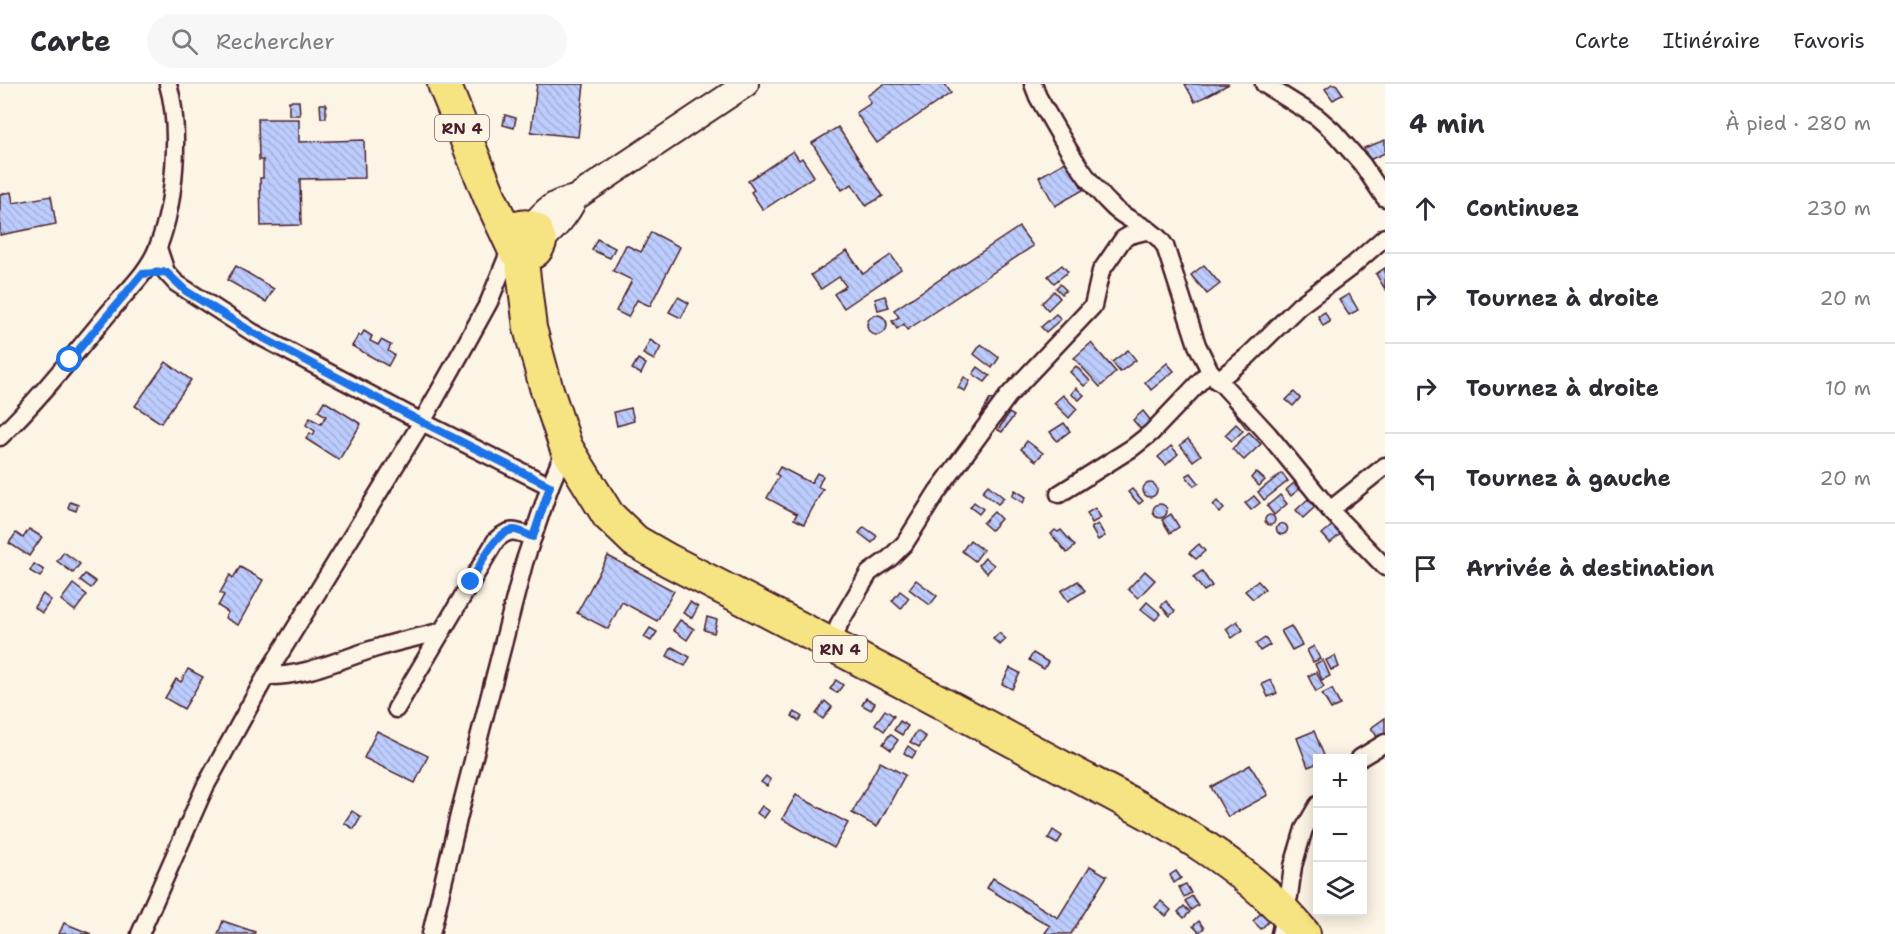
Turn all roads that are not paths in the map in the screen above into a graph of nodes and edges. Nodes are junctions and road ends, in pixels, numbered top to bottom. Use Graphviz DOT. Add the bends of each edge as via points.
graph roads {
  1 [pos="168,84"];
  2 [pos="444,84"];
  3 [pos="746,84"];
  4 [pos="1032,84"];
  5 [pos="1264,84"];
  6 [pos="1385,198"];
  7 [pos="1115,209"];
  8 [pos="1149,230"];
  9 [pos="1385,237"];
  10 [pos="523,239"];
  11 [pos="1123,239"];
  12 [pos="158,248"];
  13 [pos="166,272"];
  14 [pos="142,274"];
  15 [pos="1214,376"];
  16 [pos="422,422"];
  17 [pos="0,437"];
  18 [pos="566,447"];
  19 [pos="1385,466"];
  20 [pos="550,486"];
  21 [pos="1059,494"];
  22 [pos="1330,510"];
  23 [pos="533,537"];
  24 [pos="1385,567"];
  25 [pos="440,632"];
  26 [pos="833,645"];
  27 [pos="266,676"];
  28 [pos="396,709"];
  29 [pos="1385,743"];
  30 [pos="1367,755"];
  31 [pos="1315,808"];
  32 [pos="1282,922"];
  33 [pos="140,934"];
  34 [pos="431,934"];
  35 [pos="1304,934"];
  1 -- 12 [label="street" via="176,154"];
  2 -- 10 [label="highway, RN 4" via="480,173 515,206"];
  3 -- 10 [label="street" via="575,198 559,225"];
  4 -- 7 [label="street" via="1085,175"];
  5 -- 6 [label="street" via="1333,131"];
  7 -- 8 [label="street"];
  7 -- 11 [label="street"];
  8 -- 11 [label="street"];
  8 -- 15 [label="street" via="1165,246 1197,345"];
  9 -- 15 [label="street" via="1299,306 1248,356"];
  10 -- 16 [label="street"];
  10 -- 18 [label="highway, RN 4" via="530,328"];
  11 -- 26 [label="street" via="1101,271 1093,306 1008,396 937,492 905,543 868,573 839,624"];
  12 -- 13 [label="street"];
  12 -- 14 [label="street"];
  13 -- 14 [label="street"];
  13 -- 16 [label="street" via="186,291 252,332"];
  14 -- 17 [label="street"];
  15 -- 21 [label="street" via="1132,448"];
  15 -- 22 [label="street"];
  16 -- 20 [label="street"];
  16 -- 27 [label="street"];
  18 -- 20 [label="street"];
  18 -- 26 [label="highway, RN 4" via="608,515 635,541"];
  19 -- 22 [label="street"];
  20 -- 23 [label="street"];
  22 -- 24 [label="street"];
  23 -- 25 [label="street" via="514,530 496,540"];
  23 -- 34 [label="street"];
  25 -- 27 [label="street" via="300,674"];
  25 -- 28 [label="street"];
  26 -- 32 [label="highway, RN 4" via="1163,821 1228,863"];
  27 -- 33 [label="street" via="205,787"];
  29 -- 30 [label="street"];
  31 -- 32 [label="street" via="1304,829 1293,866"];
  32 -- 35 [label="highway, RN 4"];
}
